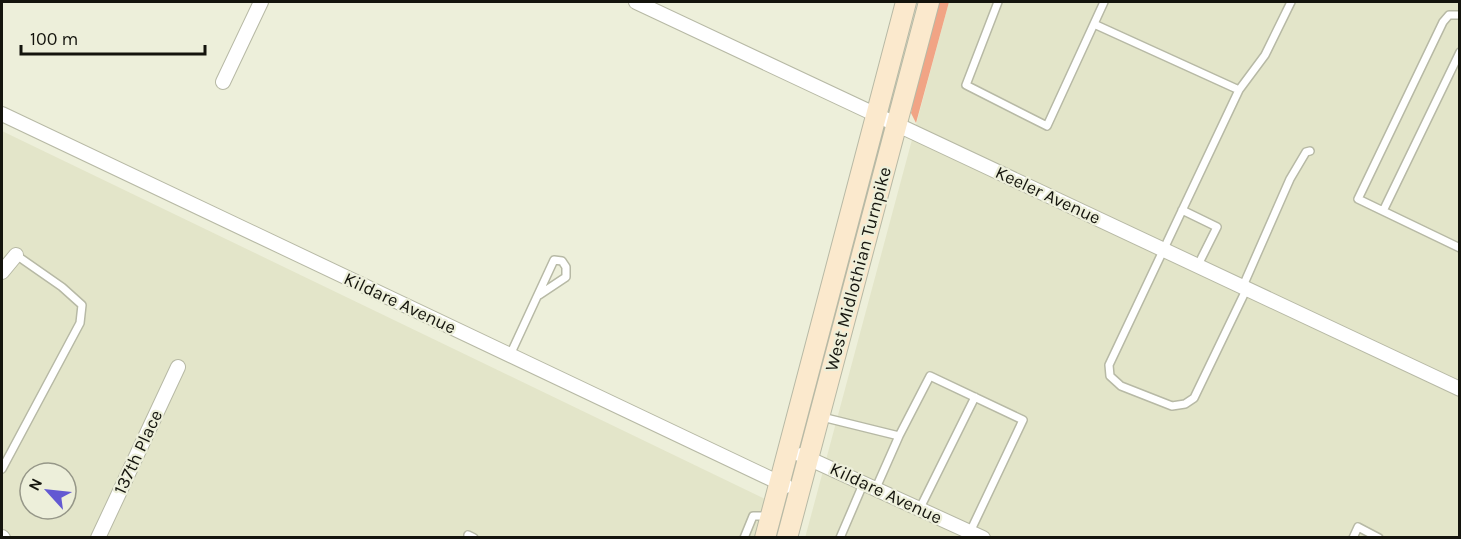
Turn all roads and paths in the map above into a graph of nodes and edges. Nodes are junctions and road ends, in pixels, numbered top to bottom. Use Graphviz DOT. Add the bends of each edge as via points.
graph roads {
  1 [pos="261,2"];
  2 [pos="636,2"];
  3 [pos="906,2"];
  4 [pos="929,2"];
  5 [pos="999,2"];
  6 [pos="1104,2"];
  7 [pos="1291,2"];
  8 [pos="1460,15"];
  9 [pos="1094,24"];
  10 [pos="1460,52"];
  11 [pos="223,82"];
  12 [pos="1239,90"];
  13 [pos="2,114"];
  14 [pos="876,114"];
  15 [pos="896,123"];
  16 [pos="1310,151"];
  17 [pos="1182,210"];
  18 [pos="1383,211"];
  19 [pos="1460,248"];
  20 [pos="1164,249"];
  21 [pos="16,255"];
  22 [pos="1198,265"];
  23 [pos="2,272"];
  24 [pos="1245,287"];
  25 [pos="539,295"];
  26 [pos="510,355"];
  27 [pos="178,367"];
  28 [pos="1460,389"];
  29 [pos="975,397"];
  30 [pos="819,416"];
  31 [pos="899,436"];
  32 [pos="788,449"];
  33 [pos="808,458"];
  34 [pos="2,469"];
  35 [pos="779,483"];
  36 [pos="870,485"];
  37 [pos="799,492"];
  38 [pos="920,508"];
  39 [pos="770,516"];
  40 [pos="976,535"];
  41 [pos="98,537"];
  42 [pos="744,537"];
  43 [pos="765,537"];
  44 [pos="787,537"];
  45 [pos="840,537"];
  46 [pos="1353,537"];
  47 [pos="1379,537"];
  1 -- 11 [label="street"];
  2 -- 14 [label="street, Keeler Avenue"];
  3 -- 14 [label="main road, West Midlothian Turnpike"];
  4 -- 15 [label="main road, West Midlothian Turnpike"];
  5 -- 9 [label="lane" via="966,85 1047,126"];
  6 -- 9 [label="lane"];
  7 -- 12 [label="lane" via="1265,55"];
  8 -- 18 [label="lane" via="1449,15 1443,22 1358,199"];
  9 -- 12 [label="lane"];
  10 -- 18 [label="lane"];
  12 -- 17 [label="lane"];
  13 -- 26 [label="street, Kildare Avenue"];
  14 -- 15 [label="street, Keeler Avenue"];
  14 -- 32 [label="main road, West Midlothian Turnpike"];
  15 -- 20 [label="street, Keeler Avenue"];
  15 -- 30 [label="main road, West Midlothian Turnpike"];
  16 -- 24 [label="lane" via="1290,180"];
  17 -- 20 [label="lane"];
  17 -- 22 [label="lane" via="1217,227"];
  18 -- 19 [label="lane"];
  20 -- 22 [label="street, Keeler Avenue"];
  20 -- 24 [label="lane" via="1109,365 1110,376 1121,386 1172,406 1194,398"];
  21 -- 23 [label="street"];
  21 -- 34 [label="lane" via="82,305 80,323"];
  22 -- 24 [label="street, Keeler Avenue"];
  24 -- 28 [label="street, Keeler Avenue"];
  25 -- 25 [label="lane" via="554,260 562,261 566,277"];
  25 -- 26 [label="lane"];
  26 -- 35 [label="street, Kildare Avenue"];
  27 -- 41 [label="street, 137th Place"];
  29 -- 31 [label="lane" via="930,376"];
  29 -- 38 [label="lane"];
  29 -- 40 [label="lane" via="1023,420"];
  30 -- 31 [label="lane"];
  30 -- 33 [label="main road, West Midlothian Turnpike"];
  31 -- 36 [label="lane"];
  32 -- 33 [label="street, Kildare Avenue"];
  32 -- 35 [label="main road, West Midlothian Turnpike"];
  33 -- 36 [label="street, Kildare Avenue"];
  33 -- 37 [label="main road, West Midlothian Turnpike"];
  35 -- 37 [label="street, Kildare Avenue"];
  35 -- 39 [label="main road, West Midlothian Turnpike"];
  36 -- 38 [label="street, Kildare Avenue"];
  36 -- 45 [label="lane"];
  37 -- 44 [label="main road, West Midlothian Turnpike"];
  38 -- 40 [label="street, Kildare Avenue"];
  39 -- 42 [label="lane" via="753,516"];
  39 -- 43 [label="main road, West Midlothian Turnpike"];
  46 -- 47 [label="lane" via="1358,528"];
}
